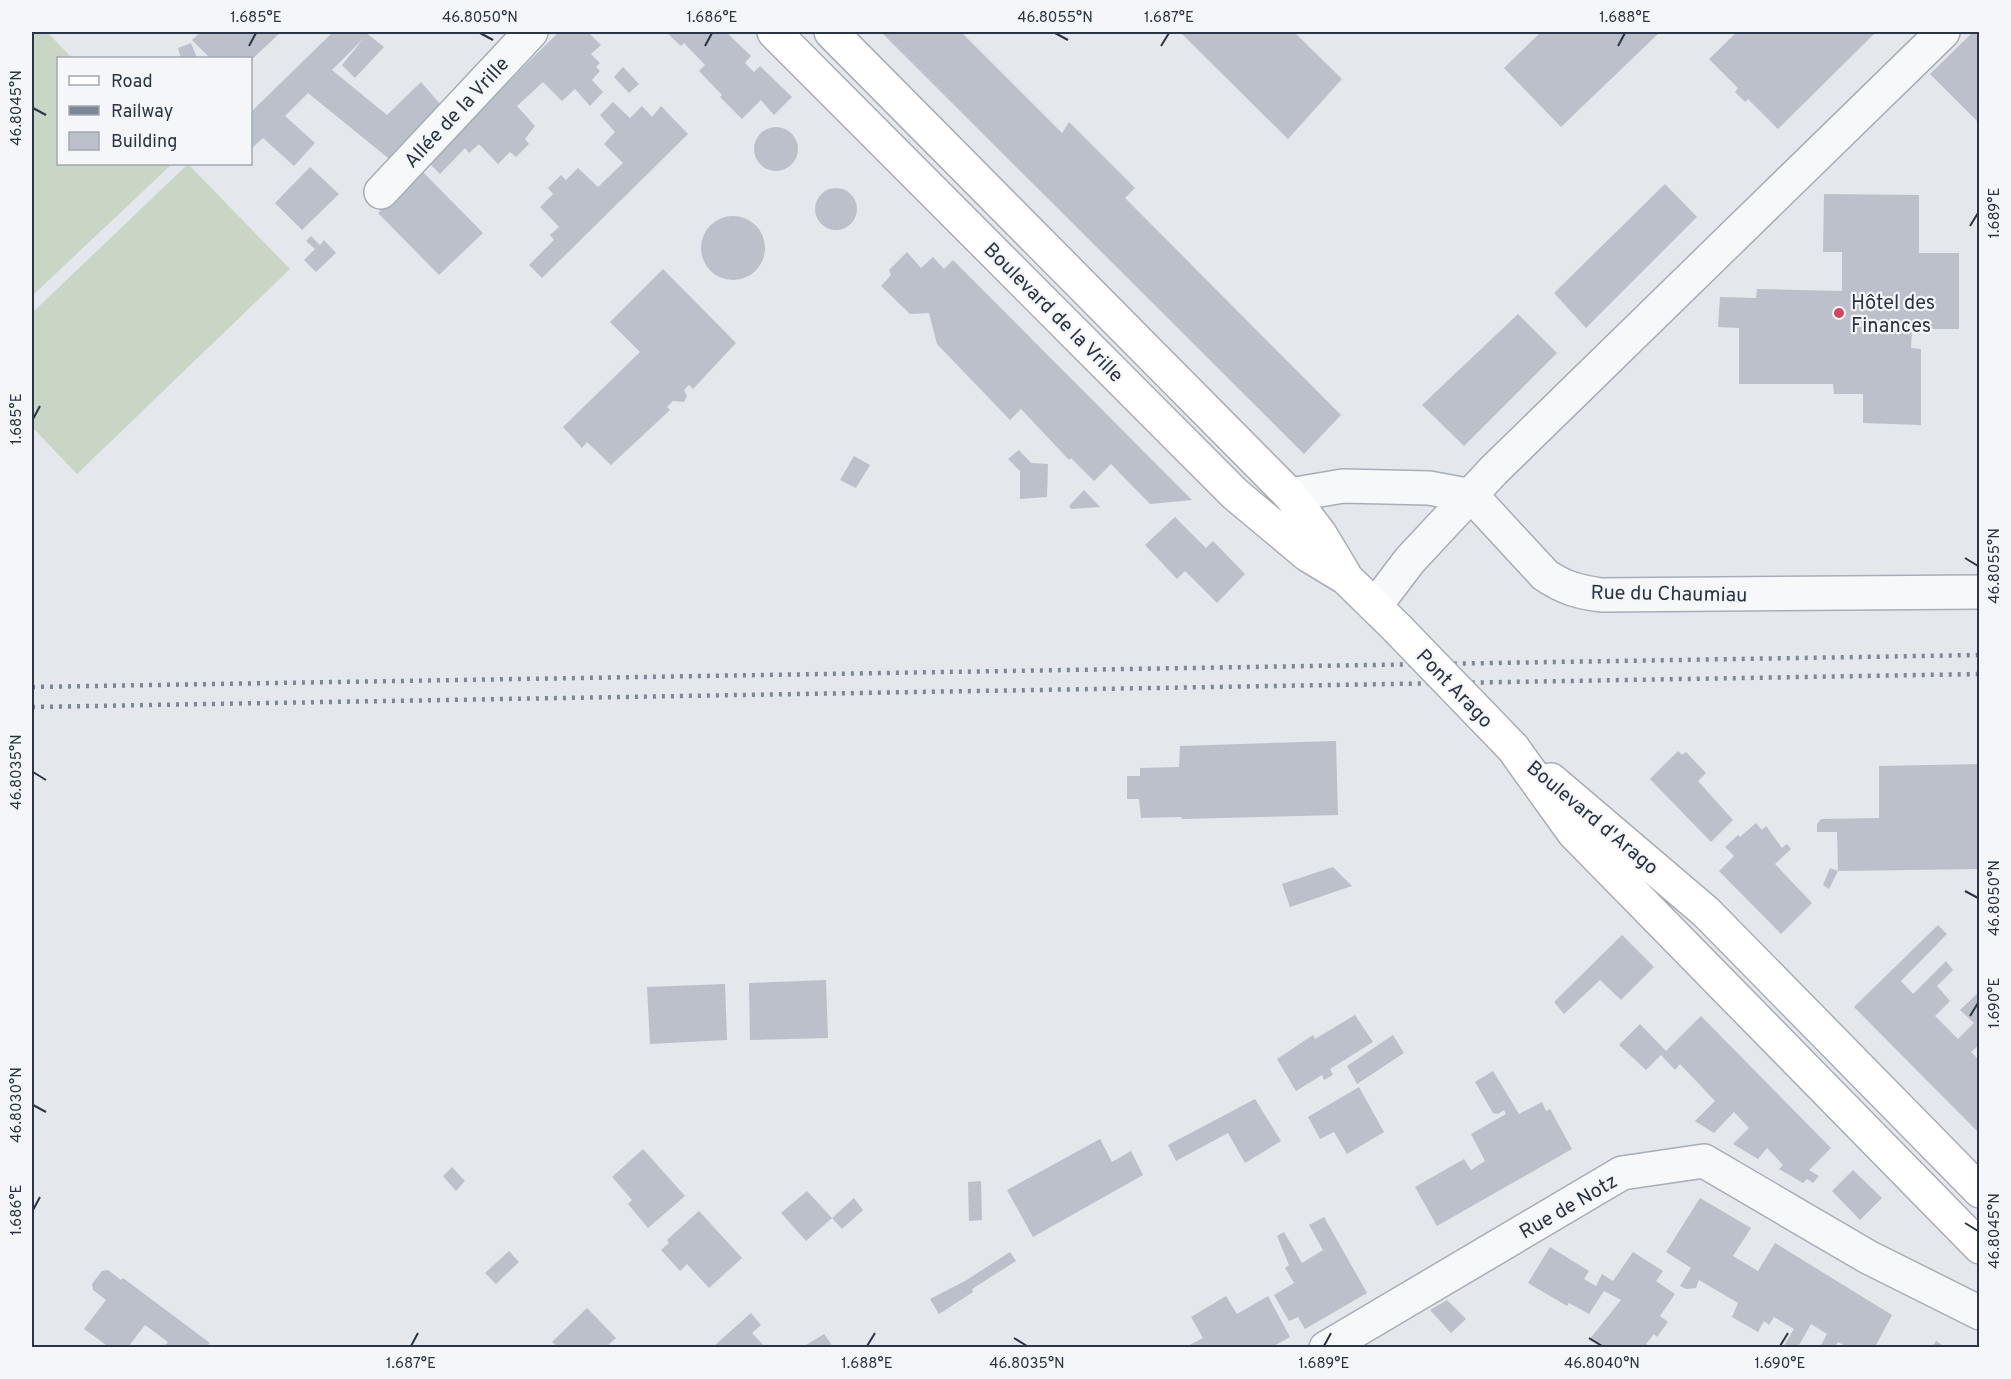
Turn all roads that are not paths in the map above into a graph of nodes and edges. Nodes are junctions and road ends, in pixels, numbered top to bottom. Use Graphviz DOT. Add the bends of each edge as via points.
graph roads {
  1 [pos="531,32"];
  2 [pos="774,32"];
  3 [pos="831,32"];
  4 [pos="1943,32"];
  5 [pos="381,192"];
  6 [pos="1290,495"];
  7 [pos="1472,496"];
  8 [pos="1346,578"];
  9 [pos="1980,592"];
  10 [pos="1386,617"];
  11 [pos="1513,748"];
  12 [pos="1980,1191"];
  13 [pos="1980,1247"];
  14 [pos="1980,1313"];
  15 [pos="1326,1347"];
  1 -- 5 [label="street, Allée de la Vrille"];
  2 -- 8 [label="main road, Boulevard de la Vrille" via="1235,494 1308,555"];
  3 -- 6 [label="main road, Boulevard de la Vrille"];
  4 -- 7 [label="street" via="1494,470"];
  6 -- 7 [label="street" via="1343,486 1430,488"];
  6 -- 8 [label="main road, Boulevard de la Vrille" via="1320,534"];
  7 -- 9 [label="street, Rue du Chaumiau" via="1545,575 1575,591 1601,595"];
  7 -- 10 [label="street" via="1410,560"];
  8 -- 10 [label="main road, Boulevard de la Vrille"];
  10 -- 11 [label="main road, Pont Arago, bridge"];
  11 -- 12 [label="main road, Boulevard d'Arago" via="1706,912"];
  11 -- 13 [label="main road, Boulevard d'Arago" via="1574,833"];
  14 -- 15 [label="street, Rue de Notz" via="1868,1257 1704,1161 1622,1173"];
}
